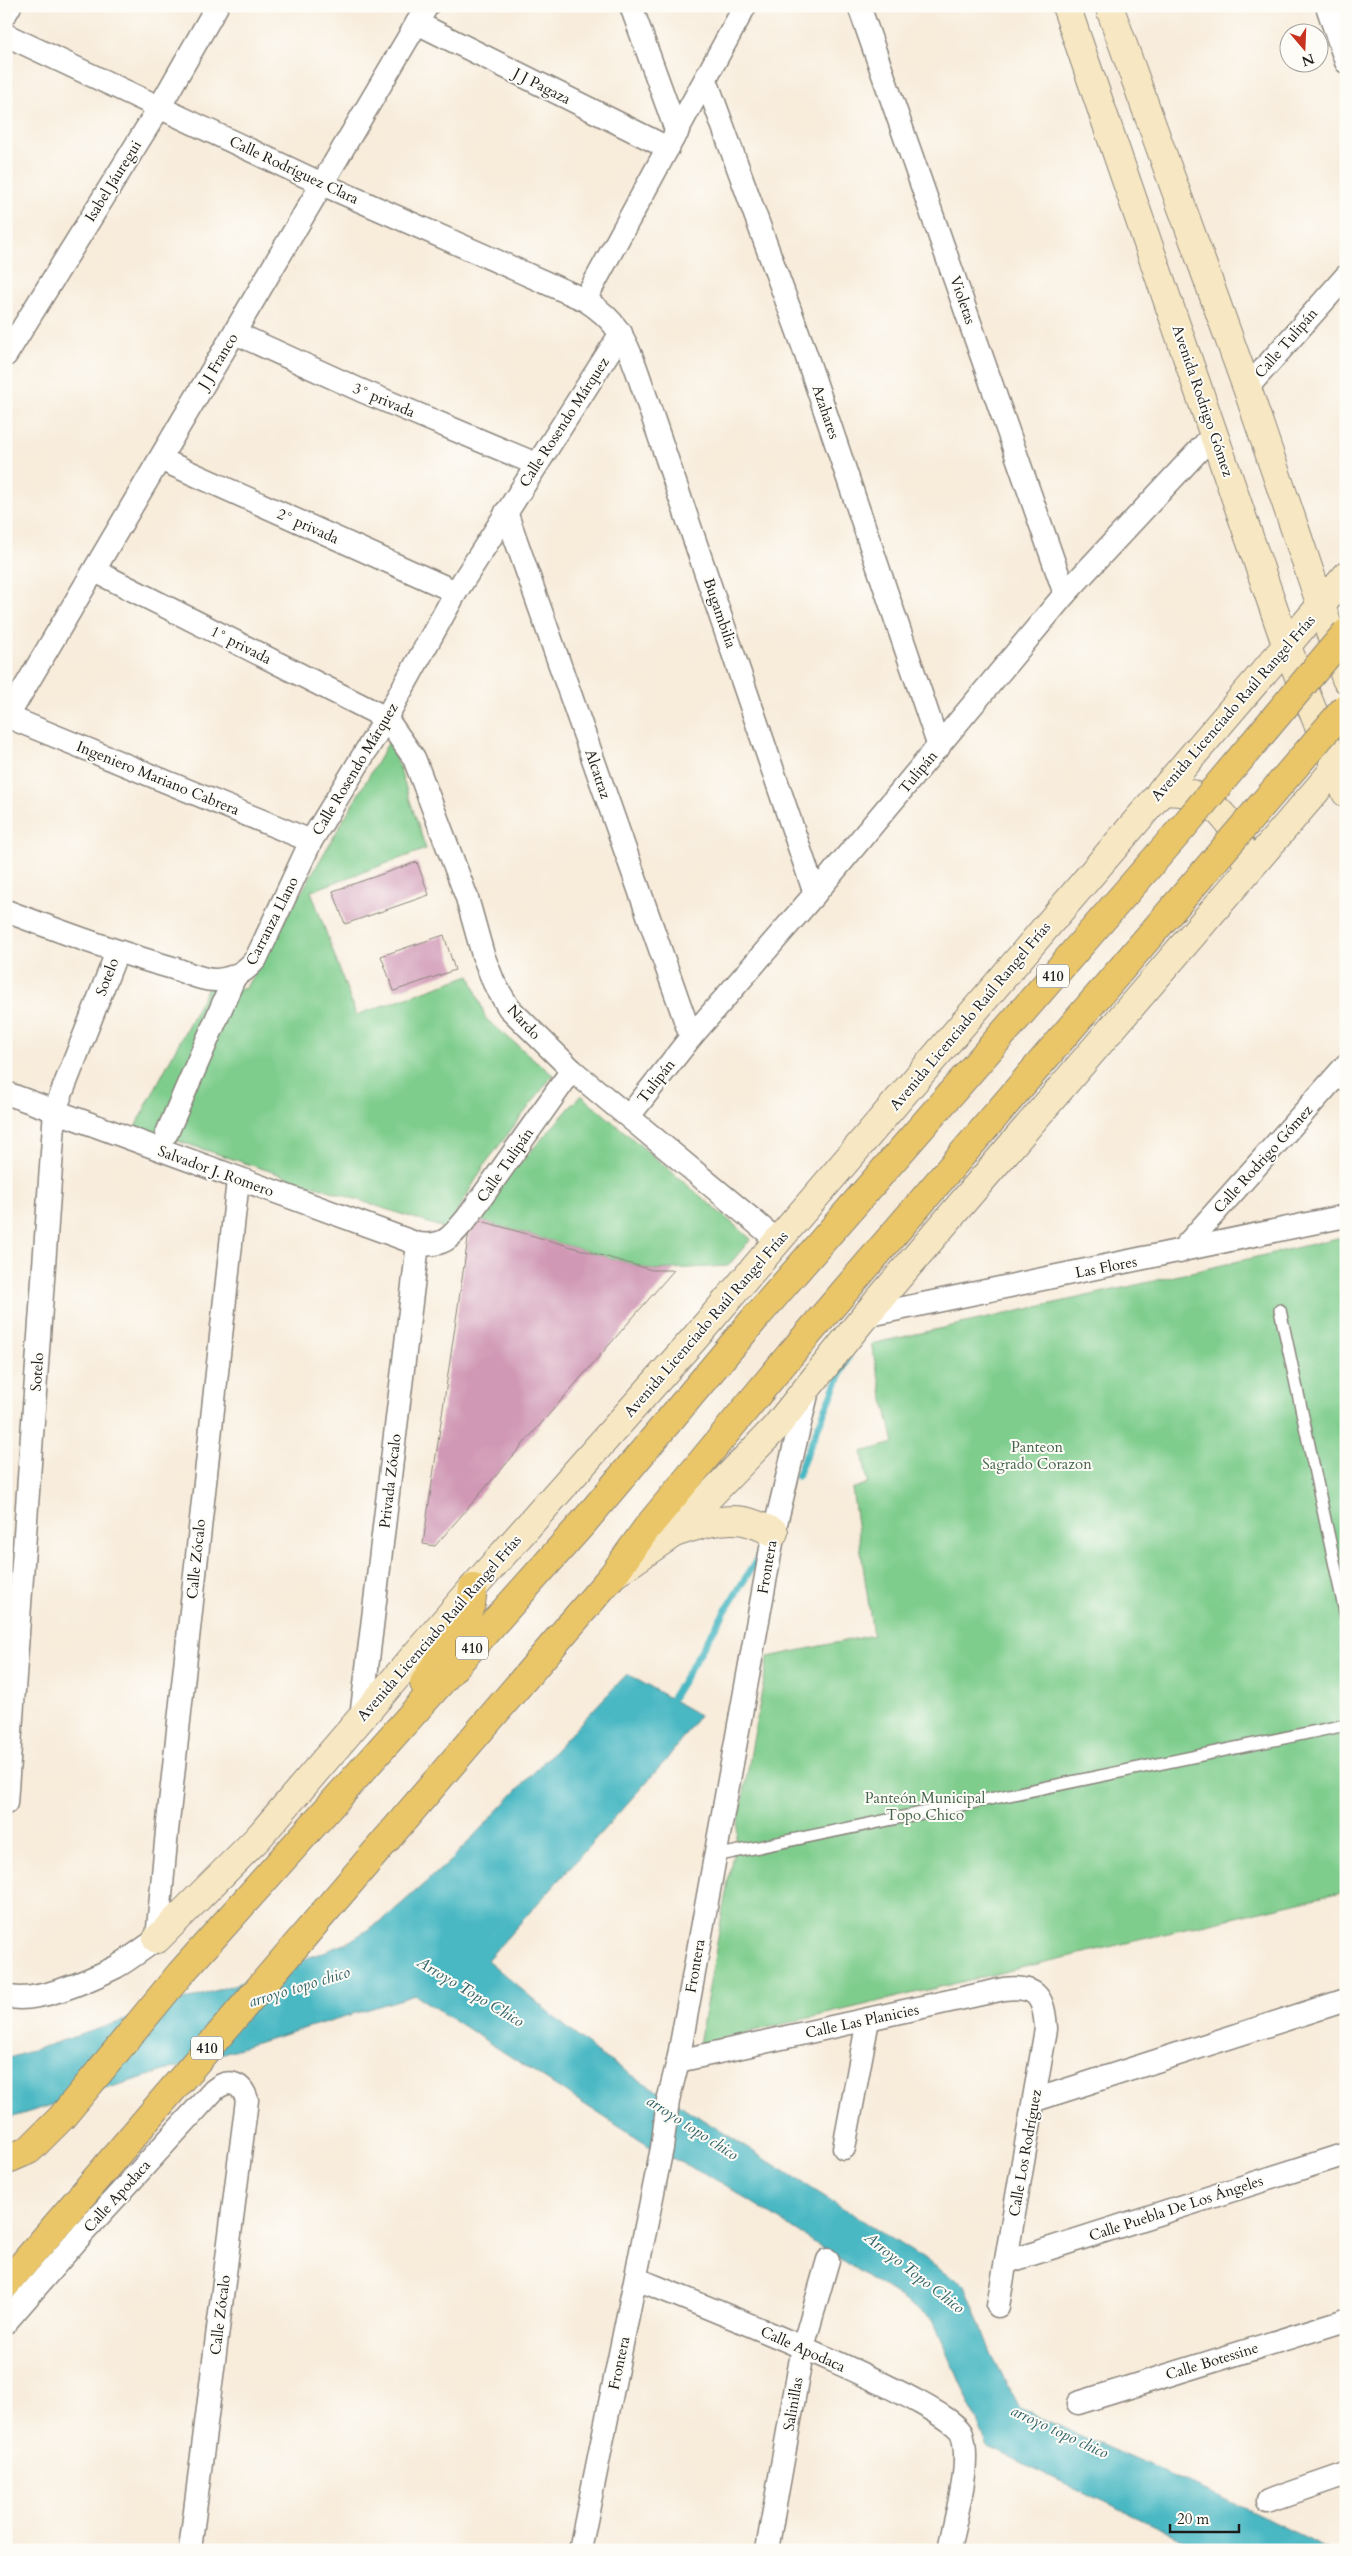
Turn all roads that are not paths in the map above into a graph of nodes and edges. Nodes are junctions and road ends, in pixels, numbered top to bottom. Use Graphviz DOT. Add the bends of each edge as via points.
graph roads {
  1 [pos="10,6"];
  2 [pos="217,6"];
  3 [pos="631,6"];
  4 [pos="745,6"];
  5 [pos="859,6"];
  6 [pos="1066,6"];
  7 [pos="1109,6"];
  8 [pos="1327,6"];
  9 [pos="6,13"];
  10 [pos="422,15"];
  11 [pos="1342,33"];
  12 [pos="6,35"];
  13 [pos="1346,62"];
  14 [pos="706,80"];
  15 [pos="159,108"];
  16 [pos="673,141"];
  17 [pos="322,184"];
  18 [pos="1346,276"];
  19 [pos="585,300"];
  20 [pos="235,333"];
  21 [pos="621,333"];
  22 [pos="6,354"];
  23 [pos="1247,388"];
  24 [pos="1214,434"];
  25 [pos="160,459"];
  26 [pos="536,464"];
  27 [pos="506,512"];
  28 [pos="95,571"];
  29 [pos="1346,576"];
  30 [pos="456,592"];
  31 [pos="1065,594"];
  32 [pos="1320,607"];
  33 [pos="1346,633"];
  34 [pos="1287,647"];
  35 [pos="1346,679"];
  36 [pos="1346,707"];
  37 [pos="7,716"];
  38 [pos="386,718"];
  39 [pos="939,747"];
  40 [pos="1341,761"];
  41 [pos="1161,791"];
  42 [pos="1346,793"];
  43 [pos="311,841"];
  44 [pos="1242,874"];
  45 [pos="815,894"];
  46 [pos="6,911"];
  47 [pos="117,952"];
  48 [pos="225,978"];
  49 [pos="690,1037"];
  50 [pos="1346,1066"];
  51 [pos="572,1070"];
  52 [pos="6,1094"];
  53 [pos="55,1110"];
  54 [pos="629,1116"];
  55 [pos="167,1133"];
  56 [pos="238,1180"];
  57 [pos="1346,1216"];
  58 [pos="778,1242"];
  59 [pos="423,1245"];
  60 [pos="1180,1252"];
  61 [pos="1280,1310"];
  62 [pos="865,1316"];
  63 [pos="811,1382"];
  64 [pos="774,1532"];
  65 [pos="674,1533"];
  66 [pos="613,1575"];
  67 [pos="473,1588"];
  68 [pos="1346,1617"];
  69 [pos="412,1715"];
  70 [pos="361,1718"];
  71 [pos="1346,1725"];
  72 [pos="6,1803"];
  73 [pos="715,1856"];
  74 [pos="157,1939"];
  75 [pos="9,1997"];
  76 [pos="1346,2000"];
  77 [pos="1041,2001"];
  78 [pos="868,2020"];
  79 [pos="678,2061"];
  80 [pos="236,2084"];
  81 [pos="1035,2100"];
  82 [pos="844,2148"];
  83 [pos="1346,2154"];
  84 [pos="6,2160"];
  85 [pos="828,2260"];
  86 [pos="1007,2262"];
  87 [pos="637,2279"];
  88 [pos="6,2284"];
  89 [pos="998,2306"];
  90 [pos="1346,2320"];
  91 [pos="6,2322"];
  92 [pos="803,2347"];
  93 [pos="1078,2403"];
  94 [pos="1346,2474"];
  95 [pos="1268,2501"];
  96 [pos="190,2550"];
  97 [pos="580,2550"];
  98 [pos="767,2550"];
  99 [pos="949,2550"];
  1 -- 9 [label="street"];
  2 -- 15 [label="street, Isabel Jáuregui"];
  3 -- 16 [label="street"];
  4 -- 14 [label="street"];
  5 -- 31 [label="street, Violetas"];
  6 -- 24 [label="street, Avenida Rodrigo Gómez"];
  7 -- 23 [label="street"];
  8 -- 11 [label="street"];
  10 -- 16 [label="street, J J Pagaza"];
  10 -- 17 [label="street, J J Franco"];
  11 -- 13 [label="street"];
  12 -- 15 [label="street, Calle Rodríguez Clara"];
  14 -- 16 [label="street"];
  14 -- 39 [label="street, Azahares" via="803,346"];
  15 -- 17 [label="street, Calle Rodríguez Clara"];
  15 -- 22 [label="street, Isabel Jáuregui"];
  16 -- 19 [label="street"];
  17 -- 19 [label="street, Calle Rodríguez Clara"];
  17 -- 20 [label="street, J J Franco"];
  18 -- 23 [label="street, Calle Tulipán"];
  19 -- 21 [label="street" via="604,312"];
  20 -- 25 [label="street, J J Franco"];
  20 -- 26 [label="street, 3° privada"];
  21 -- 26 [label="street, Calle Rosendo Márquez"];
  21 -- 45 [label="street, Bugambilia" via="641,380"];
  23 -- 32 [label="street"];
  24 -- 31 [label="street, Tulipán"];
  24 -- 34 [label="street, Avenida Rodrigo Gómez"];
  25 -- 28 [label="street, J J Franco"];
  25 -- 30 [label="street, 2° privada"];
  26 -- 27 [label="street, Calle Rosendo Márquez"];
  27 -- 30 [label="street, Calle Rosendo Márquez"];
  27 -- 49 [label="street, Alcatraz"];
  28 -- 37 [label="street, J J Franco"];
  28 -- 38 [label="street, 1° privada"];
  29 -- 32 [label="street, Avenida Licenciado Raúl Rangel Frías"];
  30 -- 38 [label="street, Calle Rosendo Márquez"];
  31 -- 39 [label="street, Tulipán"];
  32 -- 34 [label="street, Avenida Licenciado Raúl Rangel Frías"];
  32 -- 35 [label="street"];
  33 -- 69 [label="main road, 410, bridge" via="1183,827 757,1316 583,1523"];
  34 -- 40 [label="street, Avenida Rodrigo Gómez"];
  34 -- 41 [label="street, Avenida Licenciado Raúl Rangel Frías"];
  36 -- 66 [label="main road, 410, bridge" via="790,1355 647,1528"];
  37 -- 43 [label="street, Ingeniero Mariano Cabrera"];
  38 -- 43 [label="street, Calle Rosendo Márquez"];
  38 -- 51 [label="street, Nardo" via="417,766 467,898 494,983 509,1008"];
  39 -- 45 [label="street, Tulipán"];
  40 -- 42 [label="street, Avenida Rodrigo Gómez"];
  40 -- 44 [label="street"];
  41 -- 44 [label="street" via="1192,794 1227,820 1240,841 1244,855"];
  41 -- 58 [label="street, Avenida Licenciado Raúl Rangel Frías"];
  43 -- 48 [label="street, Carranza Llano" via="256,959 246,971"];
  44 -- 62 [label="street"];
  45 -- 49 [label="street, Tulipán"];
  46 -- 47 [label="street"];
  47 -- 48 [label="street"];
  47 -- 53 [label="street, Sotelo"];
  48 -- 55 [label="street"];
  49 -- 54 [label="street, Tulipán"];
  50 -- 60 [label="street, Calle Rodrigo Gómez"];
  51 -- 54 [label="street, Nardo"];
  51 -- 59 [label="street, Calle Tulipán" via="449,1240"];
  52 -- 53 [label="street, Salvador J. Romero"];
  53 -- 56 [label="street, Salvador J. Romero"];
  53 -- 72 [label="street, Sotelo"];
  54 -- 58 [label="street, Nardo"];
  56 -- 59 [label="street, Salvador J. Romero"];
  56 -- 74 [label="street, Calle Zócalo"];
  57 -- 60 [label="street, Las Flores"];
  58 -- 67 [label="street, Avenida Licenciado Raúl Rangel Frías"];
  59 -- 70 [label="street, Privada Zócalo"];
  60 -- 62 [label="street, Las Flores"];
  61 -- 68 [label="lane"];
  62 -- 63 [label="street"];
  63 -- 64 [label="street, Frontera"];
  63 -- 65 [label="street" via="775,1428"];
  64 -- 65 [label="street" via="735,1520 701,1524"];
  64 -- 73 [label="street, Frontera"];
  65 -- 66 [label="street"];
  66 -- 88 [label="main road, 410"];
  67 -- 69 [label="main road" via="466,1616 428,1674"];
  67 -- 70 [label="street, Avenida Licenciado Raúl Rangel Frías"];
  69 -- 84 [label="main road, 410" via="180,1974 62,2117 29,2150"];
  70 -- 74 [label="street, Avenida Licenciado Raúl Rangel Frías" via="258,1838"];
  71 -- 73 [label="lane"];
  73 -- 79 [label="street, Frontera"];
  74 -- 75 [label="street, Avenida Licenciado Raúl Rangel Frías" via="117,1966 83,1981 33,1997"];
  76 -- 81 [label="street"];
  77 -- 78 [label="street, Calle Las Planicies" via="1036,1993 1026,1988 1015,1988"];
  77 -- 81 [label="street, Calle Los Rodríguez" via="1046,2029"];
  78 -- 79 [label="street, Calle Las Planicies"];
  78 -- 82 [label="street"];
  79 -- 87 [label="street, Frontera"];
  80 -- 91 [label="street, Calle Apodaca" via="224,2084 214,2090"];
  80 -- 96 [label="street, Calle Zócalo" via="244,2090 247,2100"];
  81 -- 86 [label="street, Calle Los Rodríguez"];
  83 -- 86 [label="street, Calle Puebla De Los Ángeles"];
  85 -- 92 [label="street, Salinillas"];
  86 -- 89 [label="street, Calle Los Rodríguez"];
  87 -- 92 [label="street, Calle Apodaca"];
  87 -- 97 [label="street, Frontera"];
  90 -- 93 [label="street, Calle Botessine"];
  92 -- 98 [label="street, Salinillas"];
  92 -- 99 [label="street, Calle Apodaca" via="929,2406 949,2418 962,2432 964,2468"];
  94 -- 95 [label="street"];
}
